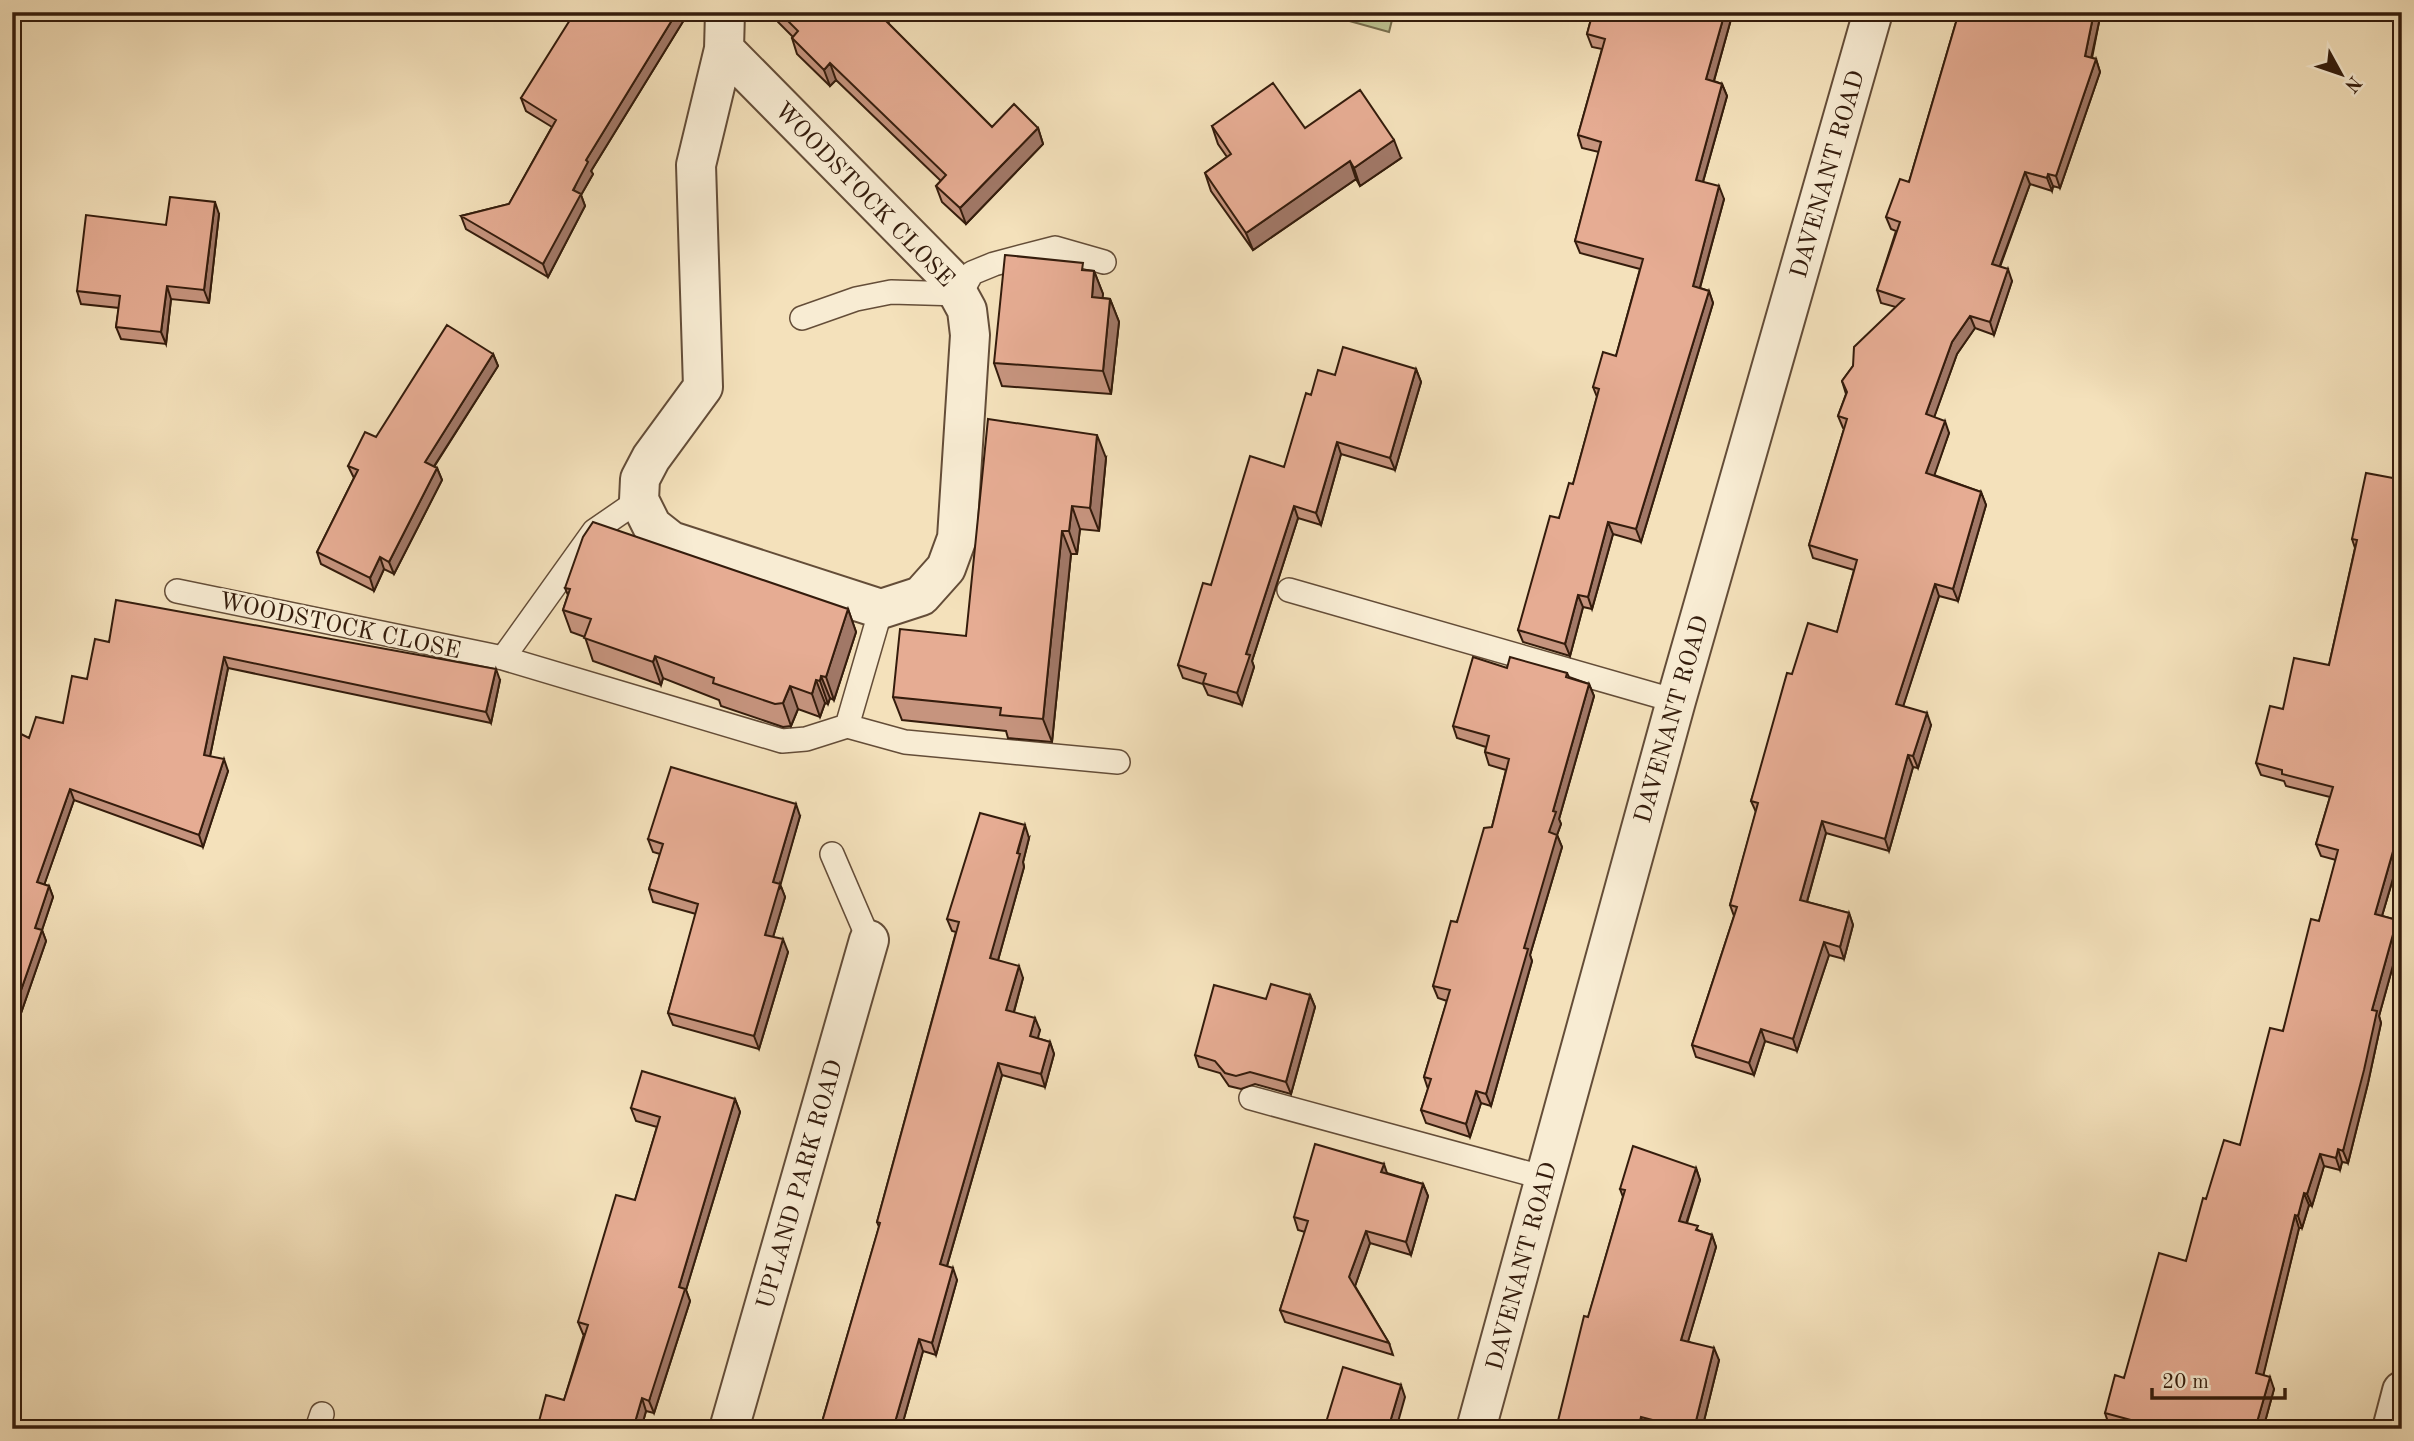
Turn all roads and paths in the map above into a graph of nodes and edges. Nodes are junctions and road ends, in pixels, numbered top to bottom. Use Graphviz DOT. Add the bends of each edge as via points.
graph roads {
  1 [pos="1873,12"];
  2 [pos="725,31"];
  3 [pos="1104,262"];
  4 [pos="960,294"];
  5 [pos="802,318"];
  6 [pos="639,500"];
  7 [pos="1289,590"];
  8 [pos="177,591"];
  9 [pos="881,609"];
  10 [pos="503,659"];
  11 [pos="1676,701"];
  12 [pos="847,726"];
  13 [pos="1118,762"];
  14 [pos="832,854"];
  15 [pos="869,940"];
  16 [pos="1251,1098"];
  17 [pos="1545,1178"];
  18 [pos="2402,1391"];
  19 [pos="729,1429"];
  20 [pos="1476,1429"];
  21 [pos="2392,1429"];
  1 -- 11 [label="street, DAVENANT ROAD"];
  2 -- 4 [label="street, WOODSTOCK CLOSE"];
  2 -- 6 [label="street, WOODSTOCK CLOSE" via="696,165 703,387 640,479"];
  3 -- 4 [label="lane" via="1055,248 972,273"];
  4 -- 5 [label="lane" via="891,292"];
  4 -- 9 [label="street, WOODSTOCK CLOSE" via="970,335 957,538 946,568 922,596"];
  6 -- 9 [label="street" via="652,526 671,541"];
  6 -- 10 [label="lane" via="594,531"];
  7 -- 11 [label="lane"];
  8 -- 10 [label="lane, WOODSTOCK CLOSE"];
  9 -- 12 [label="lane"];
  10 -- 12 [label="lane, WOODSTOCK CLOSE" via="782,741"];
  11 -- 17 [label="street, DAVENANT ROAD"];
  12 -- 13 [label="lane" via="905,741"];
  14 -- 15 [label="lane"];
  15 -- 19 [label="street, UPLAND PARK ROAD"];
  16 -- 17 [label="lane"];
  17 -- 20 [label="street, DAVENANT ROAD"];
  18 -- 21 [label="street"];
}
